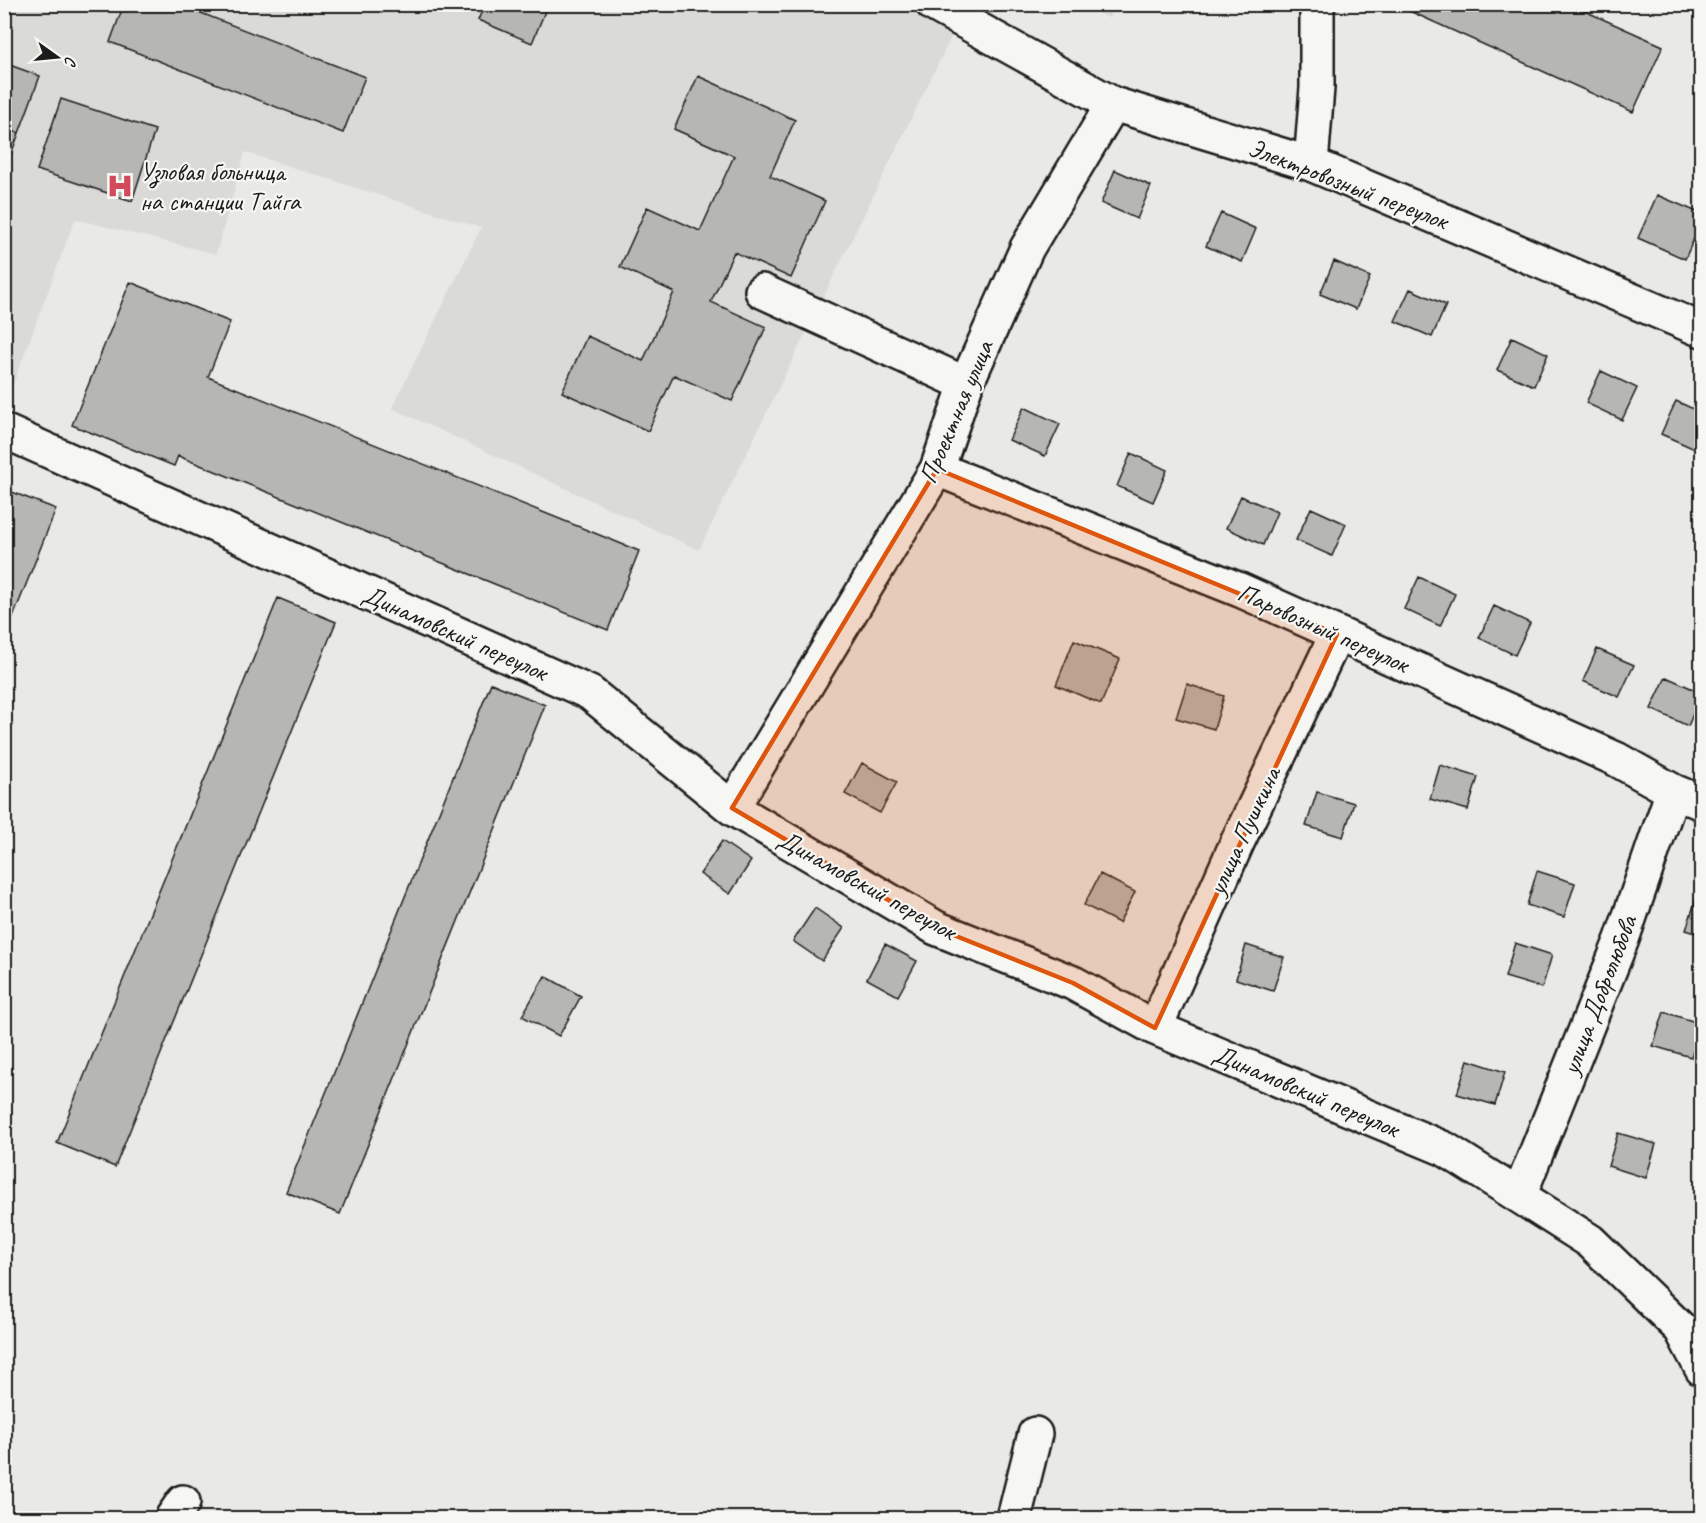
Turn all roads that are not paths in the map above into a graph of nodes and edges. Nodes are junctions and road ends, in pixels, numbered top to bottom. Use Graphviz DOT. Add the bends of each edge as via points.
graph roads {
  1 [pos="933,4"];
  2 [pos="1317,4"];
  3 [pos="1113,104"];
  4 [pos="1311,164"];
  5 [pos="762,291"];
  6 [pos="1701,330"];
  7 [pos="966,384"];
  8 [pos="4,431"];
  9 [pos="937,469"];
  10 [pos="1337,634"];
  11 [pos="1687,797"];
  12 [pos="732,808"];
  13 [pos="1155,1028"];
  14 [pos="1519,1196"];
  15 [pos="1701,1369"];
  16 [pos="1035,1434"];
  17 [pos="1014,1518"];
  1 -- 3 [label="street, Электровозный переулок"];
  2 -- 4 [label="street" via="1317,88"];
  3 -- 4 [label="street, Электровозный переулок"];
  3 -- 7 [label="street, Проектная улица" via="1027,249"];
  4 -- 6 [label="street, Электровозный переулок"];
  5 -- 7 [label="street"];
  7 -- 9 [label="street, Проектная улица"];
  8 -- 12 [label="street, Динамовский переулок" via="590,693"];
  9 -- 10 [label="street, Паровозный переулок" via="1240,590"];
  9 -- 12 [label="street, Проектная улица"];
  10 -- 11 [label="street, Паровозный переулок" via="1616,759"];
  10 -- 13 [label="street, улица Пушкина" via="1237,843"];
  11 -- 14 [label="street, улица Добролюбова" via="1622,939"];
  12 -- 13 [label="street, Динамовский переулок" via="936,928 1074,983"];
  13 -- 14 [label="street, Динамовский переулок" via="1445,1149"];
  14 -- 15 [label="street, Динамовский переулок" via="1590,1241 1681,1329"];
  16 -- 17 [label="street"];
}
